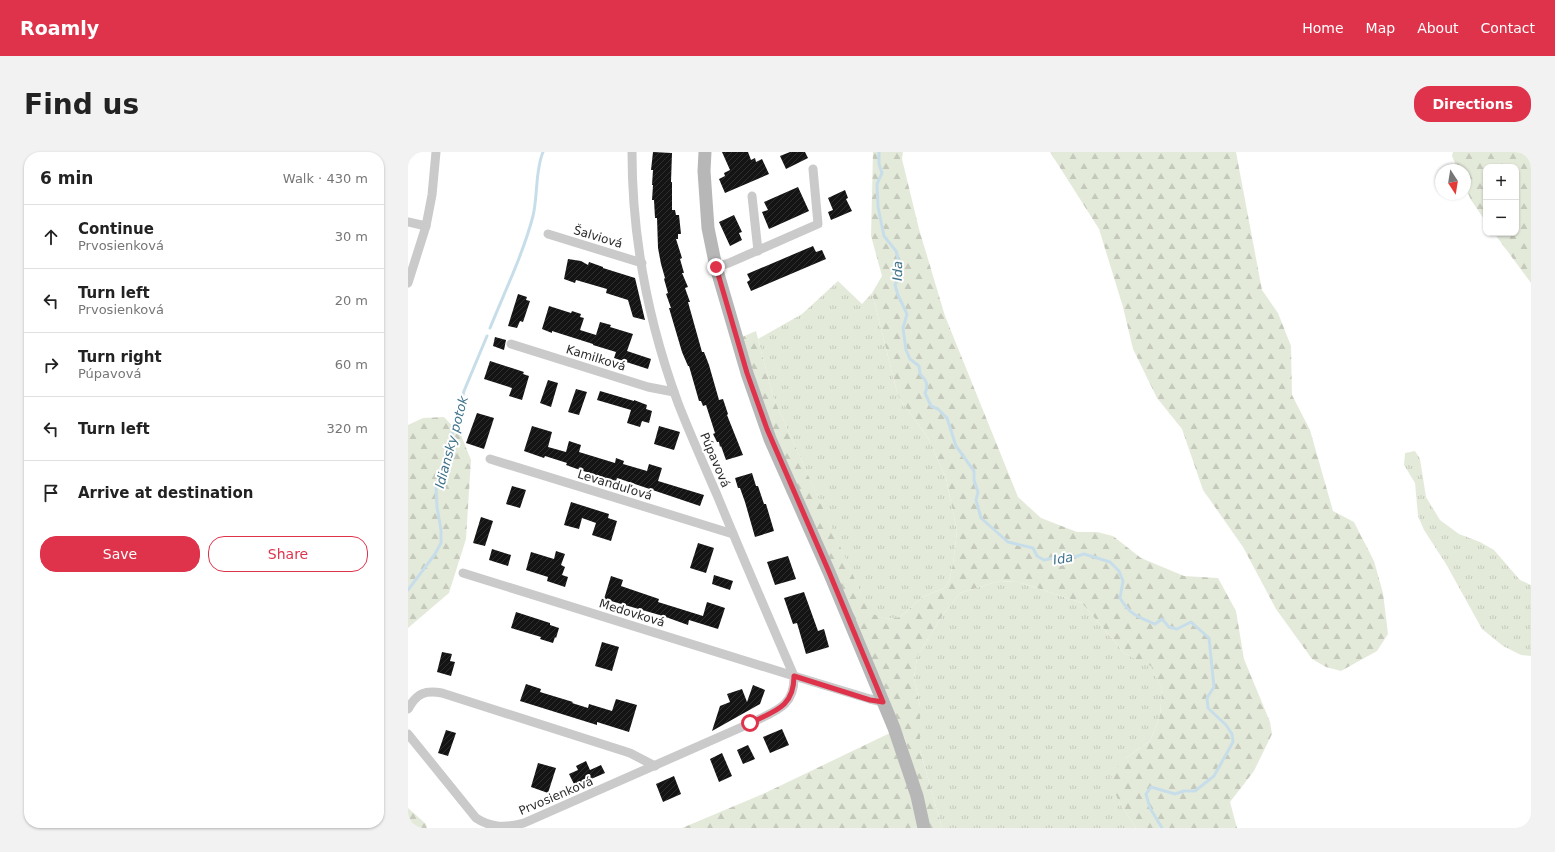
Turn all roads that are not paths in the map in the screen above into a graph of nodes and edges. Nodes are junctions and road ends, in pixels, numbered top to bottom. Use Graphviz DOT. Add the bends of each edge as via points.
graph roads {
  1 [pos="436,152"];
  2 [pos="632,152"];
  3 [pos="705,152"];
  4 [pos="813,169"];
  5 [pos="752,196"];
  6 [pos="408,222"];
  7 [pos="426,226"];
  8 [pos="548,234"];
  9 [pos="758,251"];
  10 [pos="642,263"];
  11 [pos="716,267"];
  12 [pos="408,283"];
  13 [pos="511,344"];
  14 [pos="674,392"];
  15 [pos="490,459"];
  16 [pos="733,534"];
  17 [pos="463,572"];
  18 [pos="794,676"];
  19 [pos="883,702"];
  20 [pos="408,709"];
  21 [pos="408,734"];
  22 [pos="655,766"];
  23 [pos="924,828"];
  1 -- 7 [label="street" via="431,204"];
  2 -- 10 [label="street, Púpavová" via="635,208"];
  3 -- 11 [label="street" via="705,206"];
  4 -- 9 [label="street" via="818,224"];
  5 -- 9 [label="street"];
  6 -- 7 [label="street"];
  7 -- 12 [label="street"];
  8 -- 10 [label="street, Šalviová"];
  9 -- 11 [label="street"];
  10 -- 14 [label="street, Púpavová" via="655,328"];
  11 -- 19 [label="street" via="767,429"];
  13 -- 14 [label="street, Kamilková" via="648,387"];
  14 -- 16 [label="street, Púpavová"];
  15 -- 16 [label="street, Levanduľová"];
  16 -- 18 [label="street, Púpavová"];
  17 -- 18 [label="street, Medovková"];
  18 -- 19 [label="street"];
  18 -- 22 [label="street, Prvosienková" via="793,691 781,708"];
  19 -- 23 [label="street" via="917,796"];
  20 -- 22 [label="street" via="418,696 425,692 442,693 630,753"];
  21 -- 22 [label="street, Prvosienková" via="476,818 496,828 524,823"];
}
